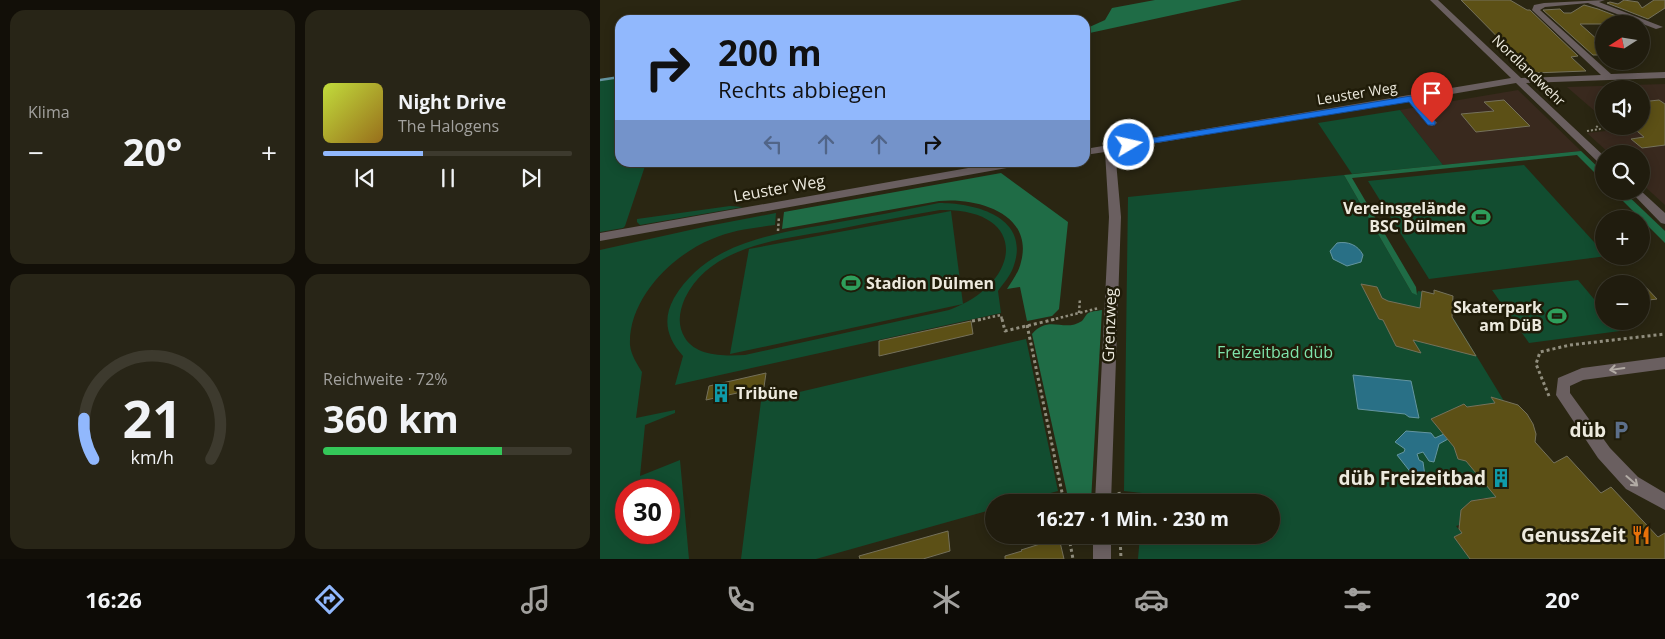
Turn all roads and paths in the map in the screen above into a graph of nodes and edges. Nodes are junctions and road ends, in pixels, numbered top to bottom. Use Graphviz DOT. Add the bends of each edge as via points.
graph roads {
  1 [pos="1434,0"];
  2 [pos="1601,0"];
  3 [pos="1589,1"];
  4 [pos="1565,2"];
  5 [pos="1659,26"];
  6 [pos="1665,75"];
  7 [pos="1609,77"];
  8 [pos="1519,80"];
  9 [pos="1411,99"];
  10 [pos="1432,123"];
  11 [pos="1595,130"];
  12 [pos="1573,132"];
  13 [pos="1110,148"];
  14 [pos="1090,151"];
  15 [pos="1595,153"];
  16 [pos="995,167"];
  17 [pos="1644,200"];
  18 [pos="781,204"];
  19 [pos="1665,220"];
  20 [pos="778,231"];
  21 [pos="600,237"];
  22 [pos="1080,298"];
  23 [pos="1110,306"];
  24 [pos="1079,313"];
  25 [pos="972,321"];
  26 [pos="1026,326"];
  27 [pos="1665,334"];
  28 [pos="1665,363"];
  29 [pos="1554,402"];
  30 [pos="1118,484"];
  31 [pos="1062,494"];
  32 [pos="1102,494"];
  33 [pos="1119,494"];
  34 [pos="1665,502"];
  35 [pos="1070,544"];
  36 [pos="1102,544"];
  37 [pos="1120,544"];
  38 [pos="1073,559"];
  39 [pos="1102,559"];
  40 [pos="1120,559"];
  1 -- 8 [label="street, Nordlandwehr"];
  2 -- 3 [label="street"];
  3 -- 4 [label="street"];
  3 -- 5 [label="street"];
  4 -- 7 [label="street" via="1537,7 1536,10"];
  6 -- 7 [label="street, Leuster Weg"];
  7 -- 8 [label="street, Leuster Weg"];
  8 -- 9 [label="street, Leuster Weg"];
  8 -- 12 [label="street, Nordlandwehr"];
  9 -- 10 [label="street"];
  9 -- 13 [label="street, Leuster Weg"];
  11 -- 12 [label="path"];
  12 -- 15 [label="street, Nordlandwehr"];
  13 -- 14 [label="street, Leuster Weg"];
  13 -- 23 [label="street, Grenzweg" via="1115,217"];
  16 -- 18 [label="street, Leuster Weg"];
  17 -- 19 [label="street"];
  18 -- 20 [label="path"];
  18 -- 21 [label="street, Leuster Weg"];
  22 -- 24 [label="path"];
  23 -- 24 [label="path"];
  23 -- 32 [label="street, Grenzweg"];
  24 -- 26 [label="path"];
  25 -- 26 [label="path" via="1001,315 1005,331"];
  26 -- 31 [label="path"];
  27 -- 29 [label="path" via="1570,345 1540,352 1536,364"];
  28 -- 34 [label="street, one-way" via="1582,374 1562,382 1563,395 1604,453 1632,483"];
  30 -- 33 [label="path"];
  35 -- 38 [label="path"];
  36 -- 39 [label="street"];
  37 -- 40 [label="path"];
}
